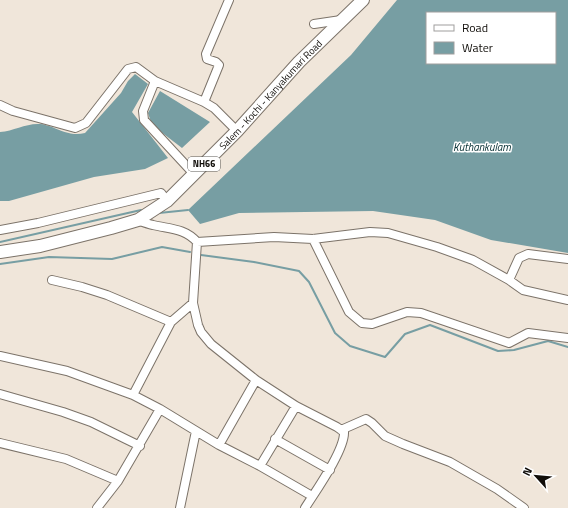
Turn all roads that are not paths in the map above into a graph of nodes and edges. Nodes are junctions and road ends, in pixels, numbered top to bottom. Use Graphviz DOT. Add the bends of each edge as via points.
graph roads {
  1 [pos="229,0"];
  2 [pos="361,0"];
  3 [pos="341,20"];
  4 [pos="314,24"];
  5 [pos="154,81"];
  6 [pos="204,102"];
  7 [pos="0,105"];
  8 [pos="237,131"];
  9 [pos="194,174"];
  10 [pos="168,201"];
  11 [pos="138,220"];
  12 [pos="0,230"];
  13 [pos="313,239"];
  14 [pos="197,242"];
  15 [pos="0,252"];
  16 [pos="568,259"];
  17 [pos="52,280"];
  18 [pos="509,280"];
  19 [pos="568,300"];
  20 [pos="193,303"];
  21 [pos="171,322"];
  22 [pos="568,338"];
  23 [pos="0,356"];
  24 [pos="256,380"];
  25 [pos="0,394"];
  26 [pos="133,395"];
  27 [pos="296,406"];
  28 [pos="160,409"];
  29 [pos="341,430"];
  30 [pos="196,431"];
  31 [pos="275,439"];
  32 [pos="0,443"];
  33 [pos="219,445"];
  34 [pos="140,446"];
  35 [pos="260,466"];
  36 [pos="330,470"];
  37 [pos="118,481"];
  38 [pos="312,496"];
  39 [pos="97,508"];
  40 [pos="180,508"];
  41 [pos="305,508"];
  42 [pos="524,508"];
  1 -- 6 [label="street" via="206,54 207,59 219,65"];
  2 -- 3 [label="highway, Salem - Kochi - Kanyakumari Road / NH66"];
  3 -- 4 [label="street"];
  3 -- 8 [label="highway, Salem - Kochi - Kanyakumari Road / NH66"];
  5 -- 6 [label="street"];
  5 -- 7 [label="street" via="136,67 128,69 86,123 75,128"];
  5 -- 9 [label="street" via="143,110 144,120"];
  6 -- 8 [label="street" via="219,112"];
  8 -- 9 [label="highway, Salem - Kochi - Kanyakumari Road / NH66"];
  9 -- 10 [label="highway, Salem - Kochi - Kanyakumari Road / NH66"];
  10 -- 11 [label="highway, Salem - Kochi - Kanyakumari Road / NH66"];
  10 -- 12 [label="street" via="160,193"];
  11 -- 14 [label="street" via="177,229 192,236"];
  11 -- 15 [label="highway, Salem - Kochi - Kanyakumari Road / NH66" via="40,246"];
  13 -- 14 [label="street" via="274,238"];
  13 -- 18 [label="street" via="370,232 388,233 473,260"];
  13 -- 22 [label="street" via="349,312 362,322 372,324 408,312 421,313 509,343 528,333"];
  14 -- 20 [label="street"];
  16 -- 18 [label="street" via="528,254 519,258"];
  17 -- 21 [label="street" via="82,287"];
  18 -- 19 [label="street" via="523,290"];
  20 -- 21 [label="street"];
  20 -- 24 [label="street" via="201,332 211,344"];
  21 -- 26 [label="street"];
  23 -- 26 [label="street" via="67,372"];
  24 -- 27 [label="street"];
  24 -- 33 [label="street"];
  25 -- 34 [label="street" via="91,422"];
  26 -- 28 [label="street"];
  27 -- 29 [label="street"];
  27 -- 31 [label="street"];
  28 -- 30 [label="street"];
  28 -- 34 [label="street"];
  29 -- 36 [label="street" via="343,440"];
  29 -- 42 [label="street" via="366,419 385,436 450,462"];
  30 -- 33 [label="street"];
  30 -- 40 [label="street"];
  31 -- 35 [label="street"];
  31 -- 36 [label="street"];
  32 -- 37 [label="street" via="66,459"];
  33 -- 35 [label="street"];
  34 -- 37 [label="street"];
  35 -- 38 [label="street"];
  36 -- 38 [label="street"];
  37 -- 39 [label="street"];
  38 -- 41 [label="street"];
}
